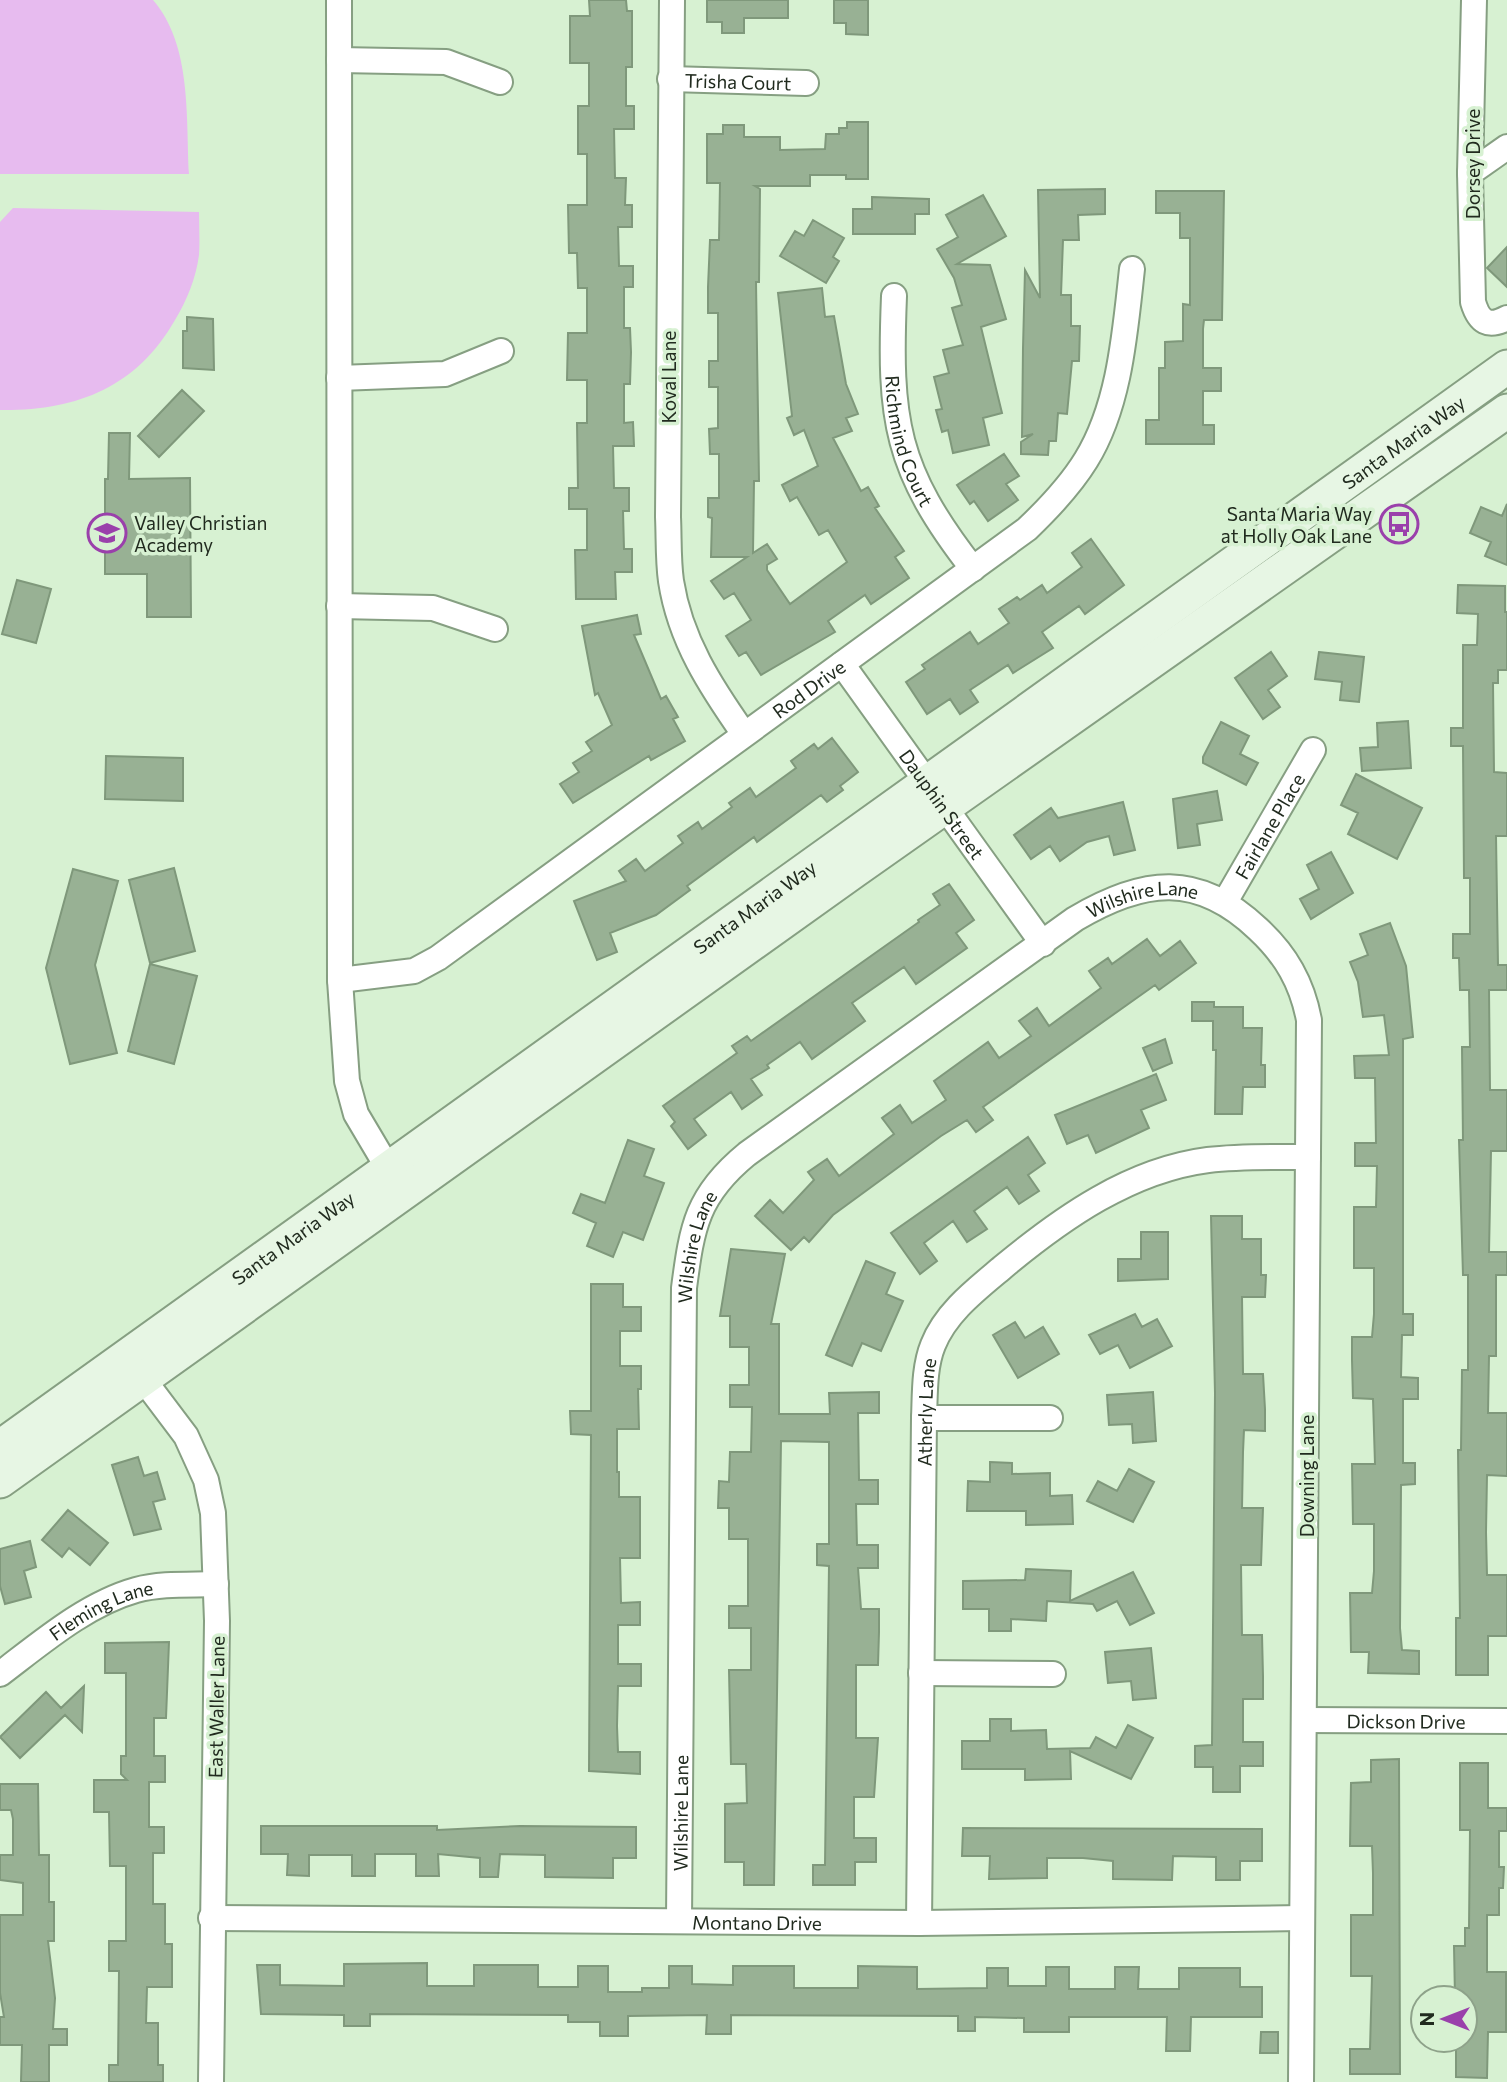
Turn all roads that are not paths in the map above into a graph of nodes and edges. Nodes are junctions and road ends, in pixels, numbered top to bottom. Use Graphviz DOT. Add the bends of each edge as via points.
graph roads {
  1 [pos="339,0"];
  2 [pos="672,0"];
  3 [pos="1474,0"];
  4 [pos="339,60"];
  5 [pos="670,79"];
  6 [pos="500,82"];
  7 [pos="806,83"];
  8 [pos="1507,146"];
  9 [pos="1471,173"];
  10 [pos="1132,269"];
  11 [pos="894,296"];
  12 [pos="1496,321"];
  13 [pos="501,351"];
  14 [pos="1505,371"];
  15 [pos="339,378"];
  16 [pos="1507,411"];
  17 [pos="973,569"];
  18 [pos="339,606"];
  19 [pos="495,629"];
  20 [pos="842,664"];
  21 [pos="744,734"];
  22 [pos="1313,750"];
  23 [pos="926,782"];
  24 [pos="946,808"];
  25 [pos="1225,902"];
  26 [pos="1043,944"];
  27 [pos="340,980"];
  28 [pos="1308,1157"];
  29 [pos="388,1168"];
  30 [pos="134,1368"];
  31 [pos="924,1418"];
  32 [pos="1050,1418"];
  33 [pos="0,1447"];
  34 [pos="0,1481"];
  35 [pos="216,1584"];
  36 [pos="921,1673"];
  37 [pos="0,1674"];
  38 [pos="1053,1674"];
  39 [pos="1304,1720"];
  40 [pos="1507,1721"];
  41 [pos="211,1917"];
  42 [pos="1301,1918"];
  43 [pos="679,1921"];
  44 [pos="919,1923"];
  45 [pos="211,2082"];
  46 [pos="1301,2082"];
  1 -- 4 [label="street"];
  2 -- 5 [label="street, Koval Lane"];
  3 -- 9 [label="street, Dorsey Drive"];
  4 -- 6 [label="street" via="446,62"];
  4 -- 15 [label="street"];
  5 -- 7 [label="street, Trisha Court"];
  5 -- 21 [label="street, Koval Lane" via="671,580 689,645"];
  8 -- 9 [label="street"];
  9 -- 12 [label="street, Dorsey Drive" via="1474,302 1478,317"];
  10 -- 17 [label="street, Rod Drive" via="1117,373 1087,459 1053,504"];
  11 -- 17 [label="street, Richmind Court" via="894,406 899,439 929,507"];
  13 -- 15 [label="street" via="444,374"];
  14 -- 23 [label="main road, Santa Maria Way"];
  15 -- 18 [label="street"];
  16 -- 24 [label="main road, Santa Maria Way"];
  17 -- 20 [label="street, Rod Drive"];
  18 -- 19 [label="street" via="433,608"];
  18 -- 27 [label="street"];
  20 -- 21 [label="street, Rod Drive"];
  20 -- 23 [label="street, Dauphin Street"];
  21 -- 27 [label="street, Rod Drive" via="438,958 414,971"];
  22 -- 25 [label="street, Fairlane Place"];
  23 -- 24 [label="street, Dauphin Street"];
  23 -- 29 [label="main road, Santa Maria Way"];
  24 -- 26 [label="street, Dauphin Street"];
  24 -- 30 [label="main road, Santa Maria Way"];
  25 -- 26 [label="street, Wilshire Lane" via="1193,888 1134,890 1096,906"];
  25 -- 28 [label="street, Downing Lane" via="1272,942 1303,991 1309,1020"];
  26 -- 43 [label="street, Wilshire Lane" via="722,1174 703,1200 691,1231 684,1288"];
  27 -- 29 [label="street" via="347,1081 356,1114"];
  28 -- 31 [label="street, Atherly Lane" via="1206,1160 1159,1171 1112,1191 1042,1234 968,1296 948,1319 928,1363"];
  28 -- 39 [label="street, Downing Lane"];
  29 -- 30 [label="main road, Santa Maria Way"];
  30 -- 33 [label="main road, Santa Maria Way"];
  30 -- 34 [label="main road, Santa Maria Way"];
  30 -- 35 [label="street, East Waller Lane" via="186,1436 206,1479 214,1513"];
  31 -- 32 [label="street"];
  31 -- 36 [label="street, Atherly Lane"];
  35 -- 37 [label="street, Fleming Lane" via="166,1585 109,1599"];
  35 -- 41 [label="street, East Waller Lane"];
  36 -- 38 [label="street"];
  36 -- 44 [label="street, Atherly Lane"];
  39 -- 40 [label="street, Dickson Drive"];
  39 -- 42 [label="street, Downing Lane"];
  41 -- 43 [label="street, Montano Drive"];
  41 -- 45 [label="street, East Waller Lane"];
  42 -- 44 [label="street, Montano Drive"];
  42 -- 46 [label="street, Downing Lane"];
  43 -- 44 [label="street, Montano Drive"];
}
